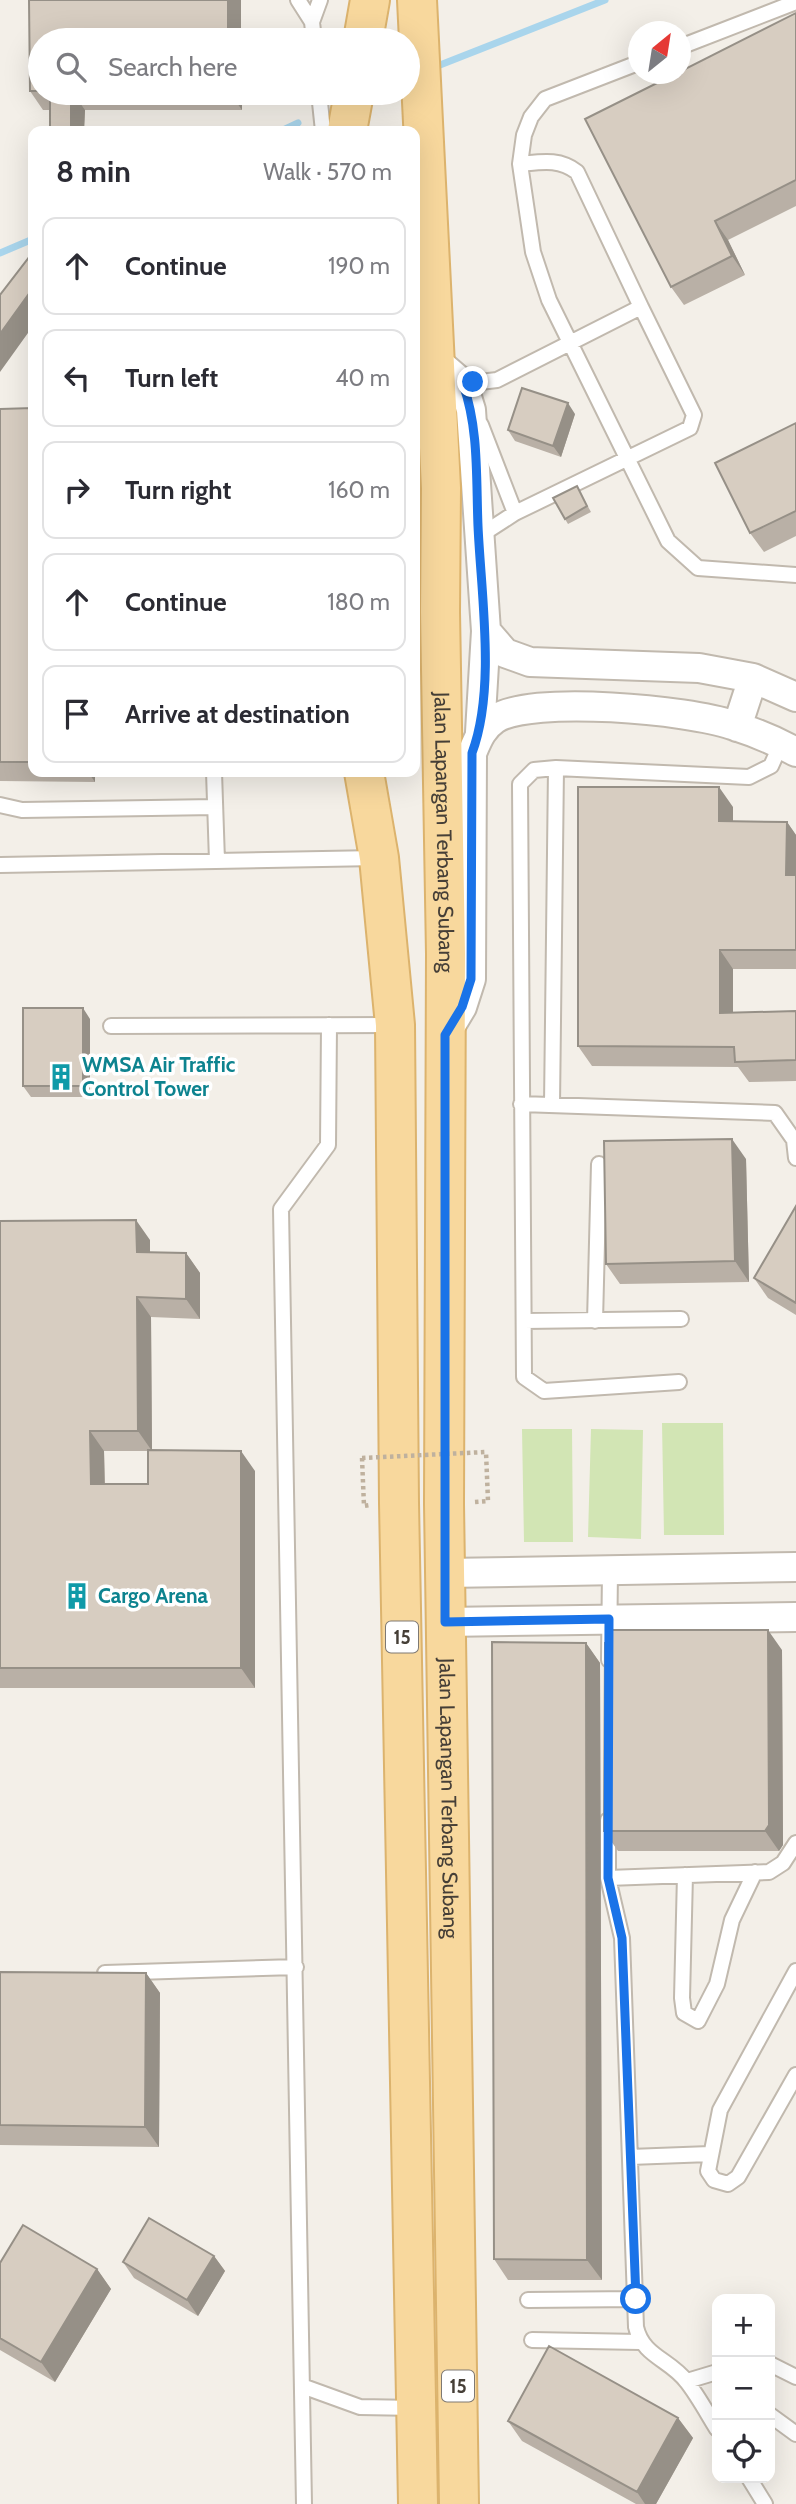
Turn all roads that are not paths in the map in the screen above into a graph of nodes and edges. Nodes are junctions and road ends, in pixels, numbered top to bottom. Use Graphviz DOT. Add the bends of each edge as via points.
graph roads {
  1 [pos="301,0"];
  2 [pos="314,0"];
  3 [pos="320,0"];
  4 [pos="370,0"];
  5 [pos="417,0"];
  6 [pos="796,2"];
  7 [pos="312,22"];
  8 [pos="313,28"];
  9 [pos="365,28"];
  10 [pos="420,28"];
  11 [pos="420,28"];
  12 [pos="691,43"];
  13 [pos="628,67"];
  14 [pos="320,105"];
  15 [pos="352,105"];
  16 [pos="322,126"];
  17 [pos="348,126"];
  18 [pos="520,164"];
  19 [pos="641,307"];
  20 [pos="569,342"];
  21 [pos="457,375"];
  22 [pos="627,459"];
  23 [pos="515,513"];
  24 [pos="478,537"];
  25 [pos="796,575"];
  26 [pos="485,631"];
  27 [pos="643,664"];
  28 [pos="753,678"];
  29 [pos="796,697"];
  30 [pos="639,709"];
  31 [pos="737,727"];
  32 [pos="480,732"];
  33 [pos="789,748"];
  34 [pos="556,768"];
  35 [pos="214,777"];
  36 [pos="365,777"];
  37 [pos="0,805"];
  38 [pos="215,807"];
  39 [pos="379,858"];
  40 [pos="217,861"];
  41 [pos="0,865"];
  42 [pos="329,1025"];
  43 [pos="111,1026"];
  44 [pos="395,1026"];
  45 [pos="445,1035"];
  46 [pos="522,1104"];
  47 [pos="552,1105"];
  48 [pos="796,1158"];
  49 [pos="599,1164"];
  50 [pos="681,1320"];
  51 [pos="524,1321"];
  52 [pos="595,1321"];
  53 [pos="679,1382"];
  54 [pos="796,1567"];
  55 [pos="610,1570"];
  56 [pos="445,1573"];
  57 [pos="796,1617"];
  58 [pos="609,1619"];
  59 [pos="445,1622"];
  60 [pos="608,1674"];
  61 [pos="608,1810"];
  62 [pos="796,1843"];
  63 [pos="755,1872"];
  64 [pos="685,1875"];
  65 [pos="608,1878"];
  66 [pos="296,1968"];
  67 [pos="796,1970"];
  68 [pos="96,1974"];
  69 [pos="796,2075"];
  70 [pos="710,2154"];
  71 [pos="630,2157"];
  72 [pos="636,2299"];
  73 [pos="528,2300"];
  74 [pos="532,2340"];
  75 [pos="640,2342"];
  76 [pos="775,2366"];
  77 [pos="712,2374"];
  78 [pos="796,2377"];
  79 [pos="687,2381"];
  80 [pos="302,2386"];
  81 [pos="416,2408"];
  82 [pos="775,2419"];
  83 [pos="712,2421"];
  84 [pos="796,2434"];
  85 [pos="752,2483"];
  86 [pos="303,2504"];
  87 [pos="418,2504"];
  88 [pos="459,2504"];
  89 [pos="765,2504"];
  1 -- 7 [label="lane"];
  2 -- 7 [label="lane"];
  3 -- 7 [label="lane"];
  4 -- 9 [label="main road"];
  5 -- 10 [label="main road, Jalan Lapangan Terbang Subang / 15"];
  6 -- 12 [label="lane"];
  7 -- 8 [label="lane"];
  11 -- 21 [label="main road, Jalan Lapangan Terbang Subang / 15"];
  13 -- 18 [label="lane" via="545,99 524,135"];
  14 -- 16 [label="lane"];
  15 -- 17 [label="main road"];
  18 -- 19 [label="lane" via="552,161 577,172"];
  18 -- 20 [label="lane" via="533,252"];
  19 -- 20 [label="lane"];
  19 -- 22 [label="lane" via="694,415 690,428"];
  20 -- 21 [label="lane" via="497,380"];
  20 -- 22 [label="lane"];
  21 -- 23 [label="lane"];
  21 -- 24 [label="street" via="471,410"];
  21 -- 45 [label="main road, Jalan Lapangan Terbang Subang / 15" via="441,488"];
  22 -- 23 [label="lane"];
  22 -- 25 [label="lane" via="668,541 698,568"];
  23 -- 24 [label="lane"];
  24 -- 26 [label="street"];
  26 -- 27 [label="street" via="506,653 530,662"];
  26 -- 32 [label="street"];
  27 -- 28 [label="street"];
  27 -- 30 [label="street"];
  28 -- 29 [label="street"];
  28 -- 31 [label="street"];
  30 -- 31 [label="street"];
  30 -- 32 [label="street" via="518,709 496,718"];
  31 -- 33 [label="street"];
  32 -- 45 [label="street" via="472,753 471,979 462,1007"];
  33 -- 34 [label="lane" via="771,766 749,777"];
  34 -- 46 [label="lane" via="534,770 520,784"];
  34 -- 47 [label="lane"];
  35 -- 38 [label="lane"];
  36 -- 39 [label="main road, Jalan Lapangan Terbang Subang / 15"];
  37 -- 38 [label="lane" via="22,810"];
  38 -- 40 [label="lane"];
  39 -- 40 [label="lane"];
  39 -- 44 [label="main road, Jalan Lapangan Terbang Subang / 15"];
  40 -- 41 [label="lane"];
  42 -- 43 [label="lane"];
  42 -- 44 [label="lane"];
  42 -- 66 [label="lane" via="328,1145 281,1209"];
  44 -- 81 [label="main road, Jalan Lapangan Terbang Subang / 15"];
  45 -- 56 [label="main road, Jalan Lapangan Terbang Subang / 15"];
  46 -- 47 [label="lane"];
  46 -- 51 [label="lane"];
  47 -- 48 [label="lane" via="775,1113 794,1140"];
  49 -- 52 [label="lane"];
  50 -- 52 [label="lane"];
  51 -- 52 [label="lane"];
  51 -- 53 [label="lane" via="524,1377 544,1391"];
  54 -- 55 [label="street"];
  55 -- 56 [label="street"];
  55 -- 58 [label="lane"];
  56 -- 59 [label="main road, Jalan Lapangan Terbang Subang / 15"];
  57 -- 58 [label="street"];
  58 -- 59 [label="street"];
  58 -- 60 [label="lane"];
  59 -- 88 [label="main road, Jalan Lapangan Terbang Subang / 15"];
  61 -- 65 [label="lane"];
  62 -- 63 [label="lane" via="775,1869"];
  63 -- 64 [label="lane"];
  63 -- 64 [label="lane" via="732,1920 717,1984 698,2021 684,2014 682,1998"];
  64 -- 65 [label="lane"];
  65 -- 71 [label="lane" via="622,1938"];
  66 -- 68 [label="lane"];
  66 -- 80 [label="lane"];
  67 -- 70 [label="lane" via="730,2088"];
  69 -- 70 [label="lane" via="738,2177 727,2184 714,2180 708,2171"];
  70 -- 71 [label="lane"];
  71 -- 72 [label="lane"];
  72 -- 73 [label="lane"];
  72 -- 75 [label="lane"];
  74 -- 75 [label="lane"];
  75 -- 79 [label="lane"];
  76 -- 78 [label="lane"];
  77 -- 79 [label="lane"];
  79 -- 83 [label="lane"];
  80 -- 81 [label="lane" via="360,2407"];
  80 -- 86 [label="lane"];
  81 -- 87 [label="main road, Jalan Lapangan Terbang Subang / 15"];
  82 -- 84 [label="lane"];
  85 -- 89 [label="lane"];
}
